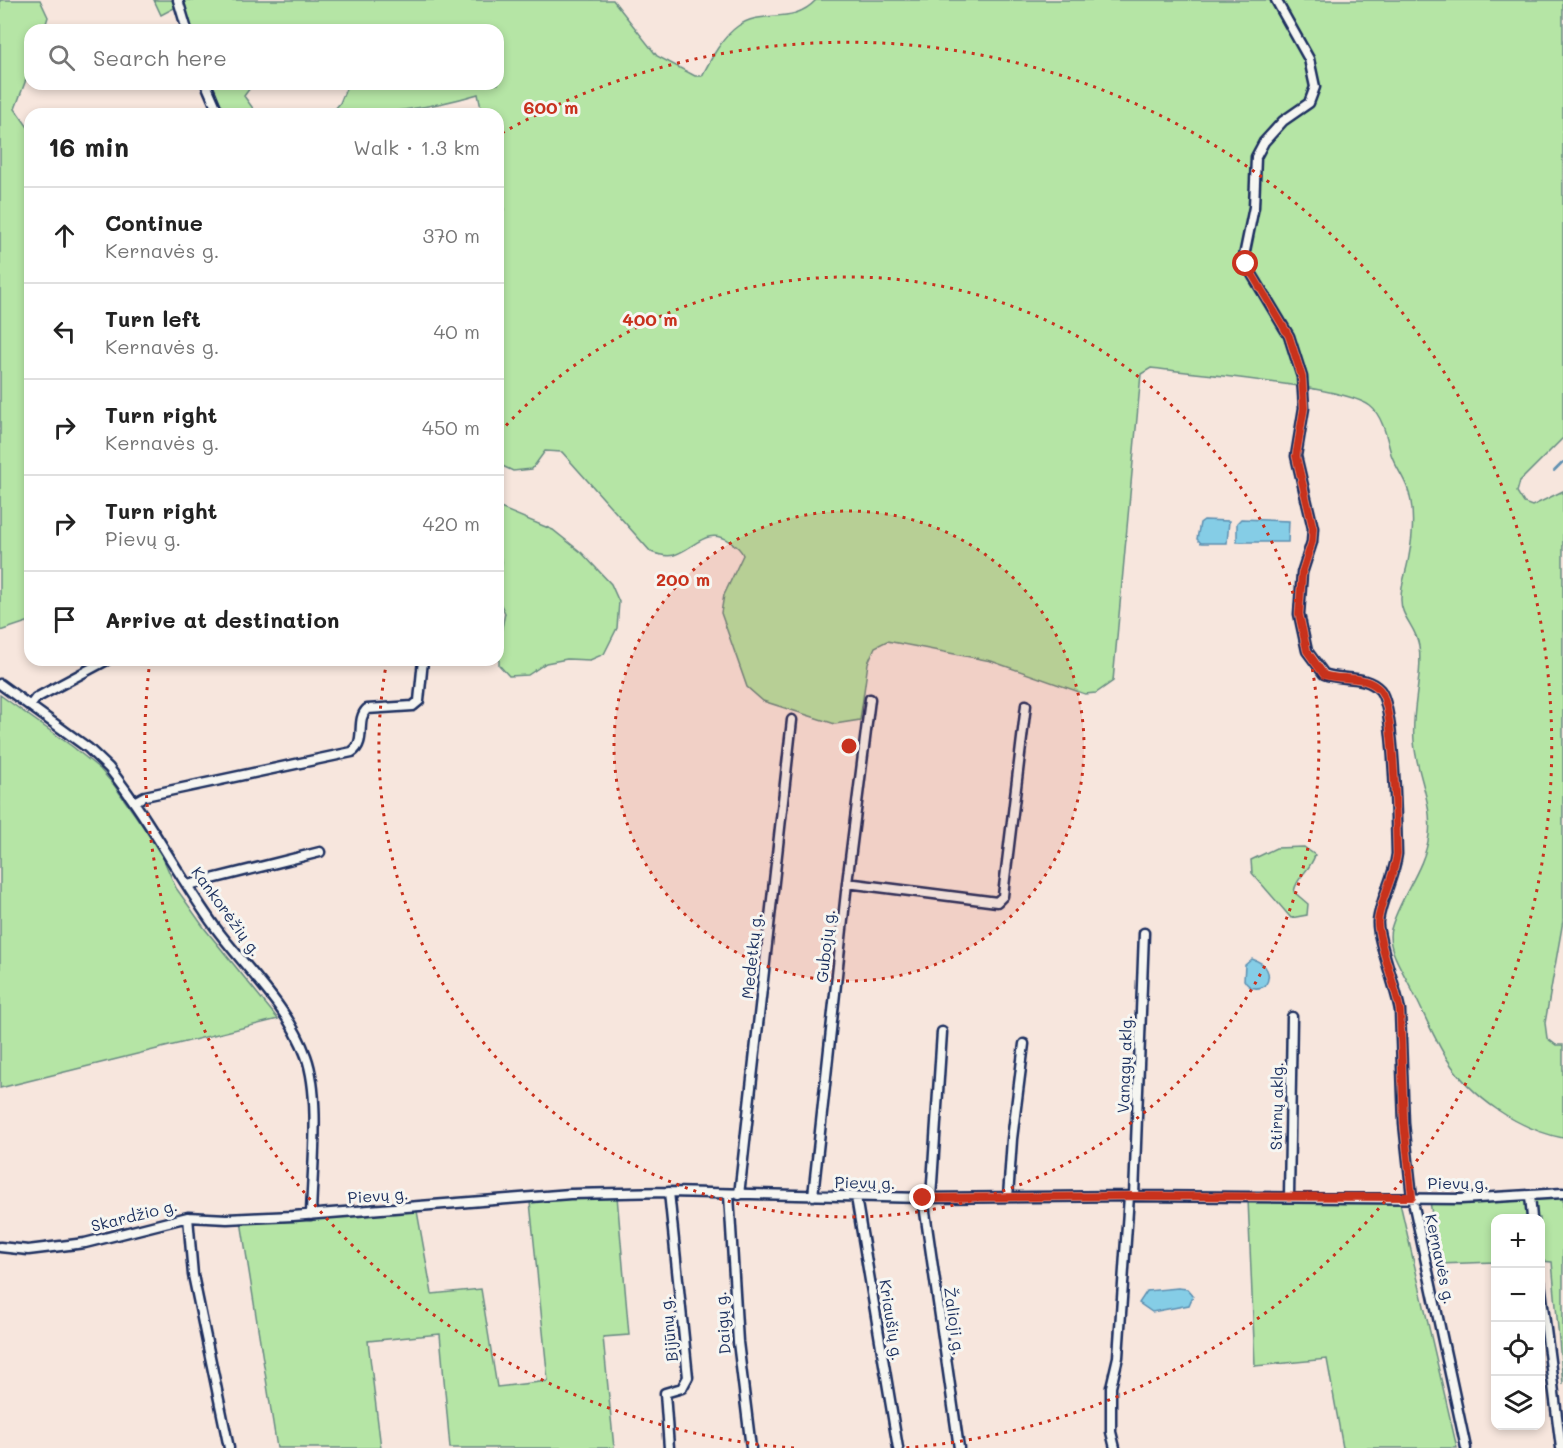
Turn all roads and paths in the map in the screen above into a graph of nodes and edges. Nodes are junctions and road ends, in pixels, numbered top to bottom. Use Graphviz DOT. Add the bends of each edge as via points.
graph roads {
  1 [pos="178,0"];
  2 [pos="1276,0"];
  3 [pos="185,24"];
  4 [pos="209,90"];
  5 [pos="216,108"];
  6 [pos="96,666"];
  7 [pos="422,666"];
  8 [pos="0,684"];
  9 [pos="870,699"];
  10 [pos="1026,705"];
  11 [pos="30,706"];
  12 [pos="792,720"];
  13 [pos="134,802"];
  14 [pos="320,852"];
  15 [pos="847,883"];
  16 [pos="189,885"];
  17 [pos="1144,933"];
  18 [pos="1292,1017"];
  19 [pos="942,1032"];
  20 [pos="1024,1044"];
  21 [pos="669,1192"];
  22 [pos="1563,1193"];
  23 [pos="729,1195"];
  24 [pos="739,1195"];
  25 [pos="1530,1195"];
  26 [pos="813,1196"];
  27 [pos="1132,1196"];
  28 [pos="1289,1196"];
  29 [pos="856,1197"];
  30 [pos="1008,1197"];
  31 [pos="1412,1197"];
  32 [pos="927,1198"];
  33 [pos="1532,1214"];
  34 [pos="311,1215"];
  35 [pos="188,1217"];
  36 [pos="0,1247"];
  37 [pos="1545,1322"];
  38 [pos="229,1448"];
  39 [pos="669,1448"];
  40 [pos="751,1448"];
  41 [pos="898,1448"];
  42 [pos="959,1448"];
  43 [pos="1115,1448"];
  44 [pos="1466,1448"];
  45 [pos="1561,1448"];
  1 -- 3 [label="street"];
  2 -- 31 [label="street, Kernavės g." via="1309,59 1315,87 1309,103 1284,121 1256,157 1254,207 1244,256 1289,336 1302,377 1304,408 1296,456 1313,528 1299,591 1307,651 1324,675 1370,682 1381,690 1389,715 1397,854 1377,924 1398,994"];
  4 -- 5 [label="street"];
  6 -- 11 [label="street" via="36,698"];
  7 -- 13 [label="street" via="419,701 413,706 367,709 362,714 359,745 352,752 145,796"];
  8 -- 11 [label="street, Kankorėžių g."];
  9 -- 15 [label="street, Gubojų g."];
  10 -- 15 [label="street" via="1004,886 997,902"];
  11 -- 13 [label="street, Kankorėžių g." via="100,758"];
  12 -- 24 [label="street, Medetkų g."];
  13 -- 16 [label="street, Kankorėžių g."];
  14 -- 16 [label="street"];
  15 -- 26 [label="street, Gubojų g."];
  16 -- 34 [label="street, Kankorėžių g." via="216,928 294,1028 307,1058 313,1088"];
  17 -- 27 [label="street, Vanagų aklg."];
  18 -- 28 [label="street, Stirnų aklg."];
  19 -- 32 [label="street, Žalioji g."];
  20 -- 30 [label="street"];
  21 -- 23 [label="street, Pievų g."];
  21 -- 34 [label="street, Pievų g." via="570,1194"];
  21 -- 39 [label="street, Bijūnų g." via="688,1377 682,1388 664,1393"];
  22 -- 25 [label="street, Pievų g."];
  23 -- 24 [label="street, Pievų g."];
  23 -- 40 [label="street, Daigų g." via="738,1342"];
  24 -- 26 [label="street, Pievų g."];
  25 -- 31 [label="street, Pievų g."];
  25 -- 33 [label="street"];
  26 -- 29 [label="street, Pievų g."];
  27 -- 28 [label="street, Pievų g."];
  27 -- 30 [label="street, Pievų g."];
  27 -- 43 [label="street, Vanagų aklg." via="1119,1357 1111,1387"];
  28 -- 31 [label="street, Pievų g."];
  29 -- 32 [label="street, Pievų g."];
  29 -- 41 [label="street, Kriaušių g."];
  30 -- 32 [label="street, Pievų g."];
  31 -- 44 [label="street, Kernavės g."];
  32 -- 42 [label="street, Žalioji g."];
  34 -- 35 [label="street, Skardžio g."];
  35 -- 36 [label="street, Skardžio g." via="85,1243 28,1250"];
  35 -- 38 [label="street" via="193,1275"];
  37 -- 45 [label="street"];
}
